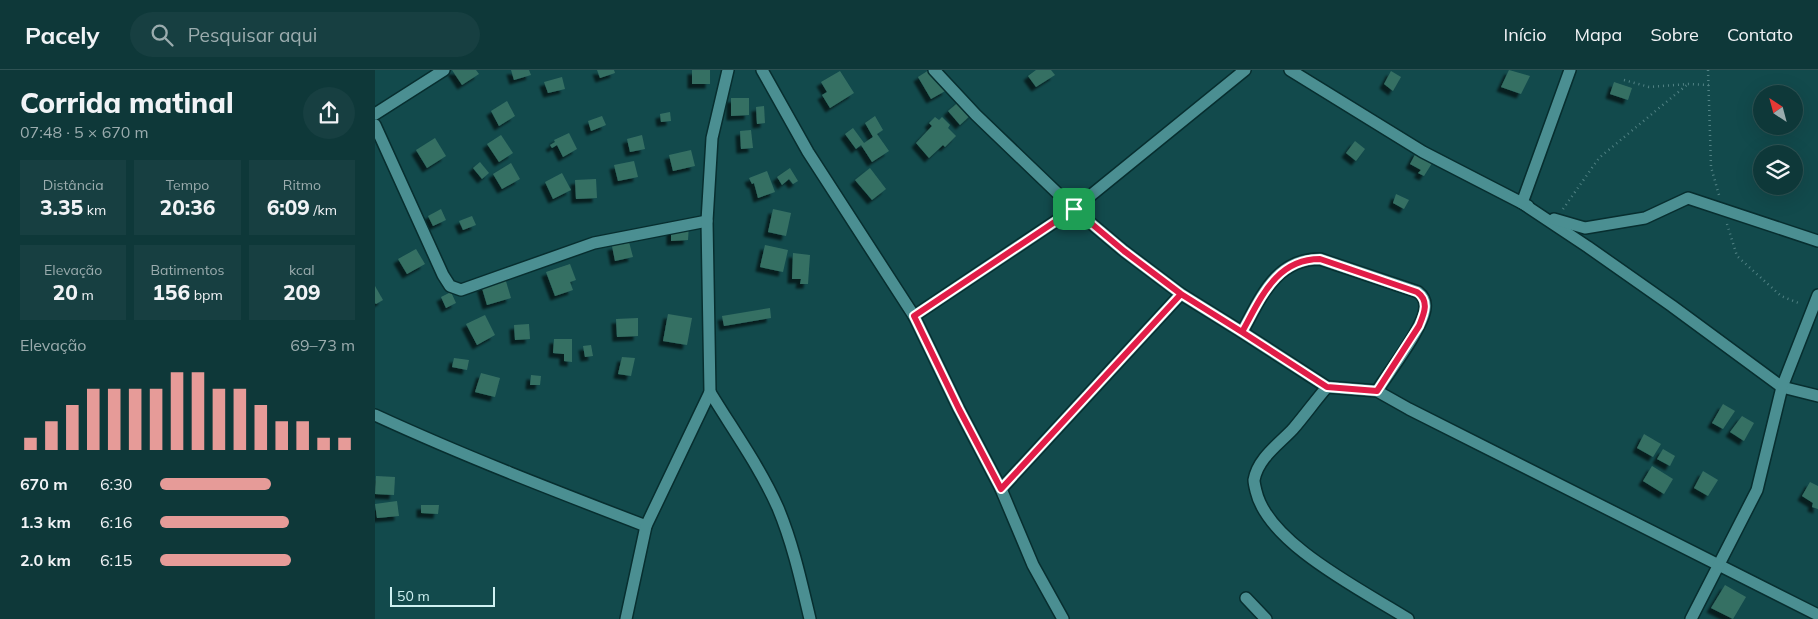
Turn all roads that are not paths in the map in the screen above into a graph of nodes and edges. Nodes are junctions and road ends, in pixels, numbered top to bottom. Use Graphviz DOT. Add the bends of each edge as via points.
graph roads {
  1 [pos="443,70"];
  2 [pos="728,70"];
  3 [pos="762,70"];
  4 [pos="934,70"];
  5 [pos="1245,70"];
  6 [pos="1290,70"];
  7 [pos="1570,70"];
  8 [pos="1308,76"];
  9 [pos="375,114"];
  10 [pos="375,126"];
  11 [pos="1522,203"];
  12 [pos="1074,209"];
  13 [pos="707,221"];
  14 [pos="1818,242"];
  15 [pos="1181,294"];
  16 [pos="1818,296"];
  17 [pos="914,316"];
  18 [pos="1242,332"];
  19 [pos="1327,387"];
  20 [pos="1782,387"];
  21 [pos="1377,391"];
  22 [pos="710,392"];
  23 [pos="1818,396"];
  24 [pos="375,415"];
  25 [pos="1001,489"];
  26 [pos="646,526"];
  27 [pos="1718,566"];
  28 [pos="1246,598"];
  29 [pos="1818,615"];
  30 [pos="626,619"];
  31 [pos="810,619"];
  32 [pos="1063,619"];
  33 [pos="1266,619"];
  34 [pos="1408,619"];
  35 [pos="1691,619"];
  1 -- 9 [label="street"];
  2 -- 13 [label="street" via="712,138"];
  3 -- 17 [label="street" via="808,152"];
  4 -- 12 [label="street"];
  5 -- 12 [label="street"];
  6 -- 8 [label="street"];
  7 -- 11 [label="street"];
  8 -- 11 [label="street" via="1423,152"];
  10 -- 13 [label="street" via="443,275 450,286 461,290 593,243"];
  11 -- 14 [label="street" via="1556,221 1585,228 1645,218 1689,198"];
  11 -- 20 [label="street" via="1588,246"];
  12 -- 15 [label="street"];
  12 -- 17 [label="street"];
  13 -- 22 [label="street"];
  15 -- 18 [label="street"];
  15 -- 25 [label="street"];
  16 -- 20 [label="street"];
  17 -- 25 [label="street"];
  18 -- 19 [label="street"];
  18 -- 21 [label="street" via="1266,288 1292,264 1306,259 1320,259 1417,292 1426,307 1419,326"];
  19 -- 21 [label="street"];
  19 -- 34 [label="street" via="1261,463 1254,481 1258,500 1281,533 1332,573"];
  20 -- 23 [label="street"];
  20 -- 27 [label="street" via="1757,490"];
  21 -- 27 [label="street"];
  22 -- 26 [label="street"];
  22 -- 31 [label="street" via="777,507 794,551"];
  24 -- 26 [label="street" via="422,437"];
  25 -- 32 [label="street" via="1033,565"];
  26 -- 30 [label="street"];
  27 -- 29 [label="street"];
  27 -- 35 [label="street"];
  28 -- 33 [label="street"];
}
